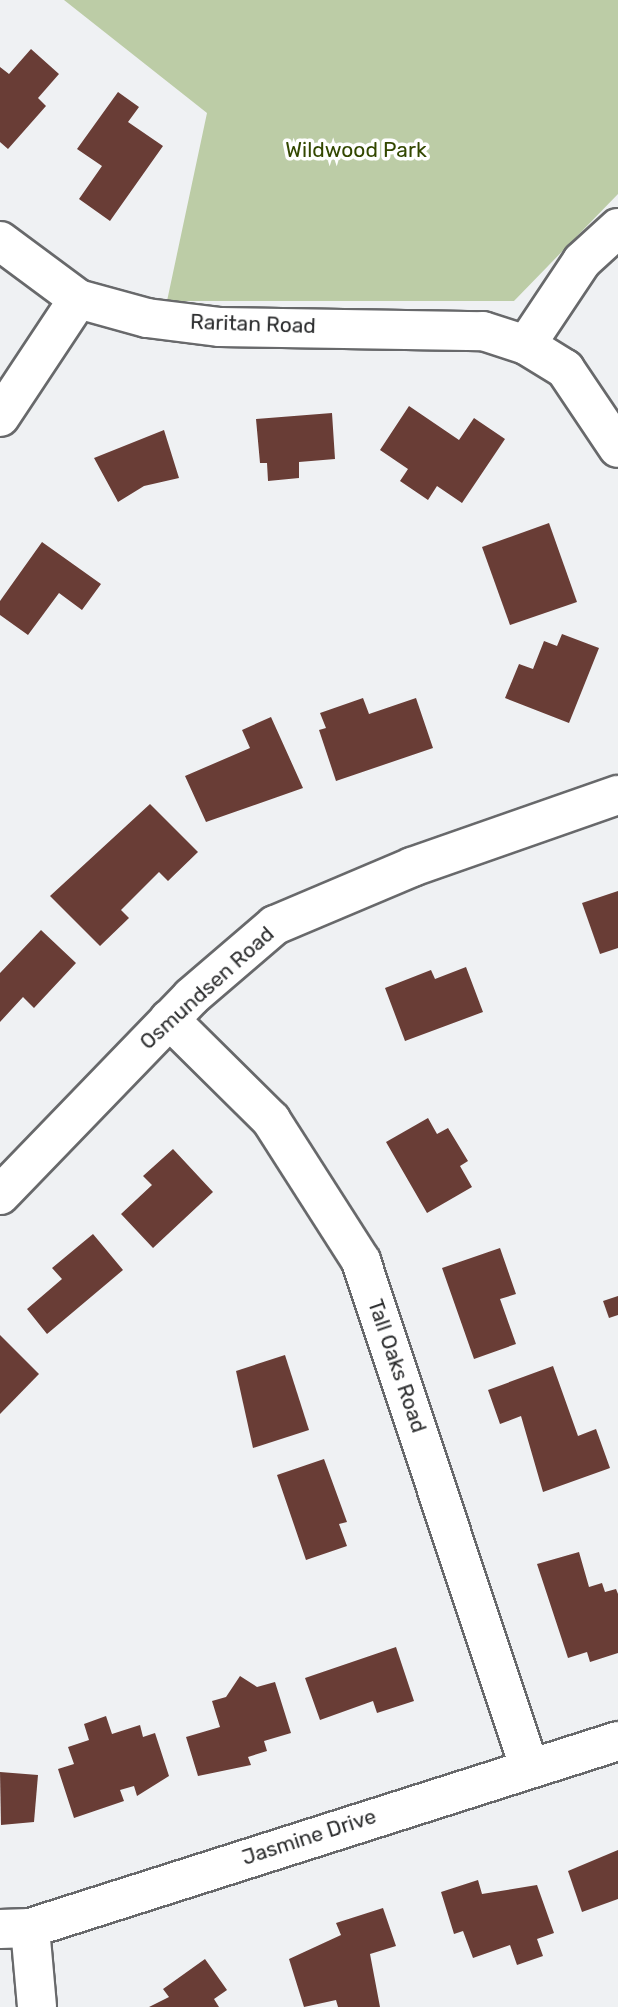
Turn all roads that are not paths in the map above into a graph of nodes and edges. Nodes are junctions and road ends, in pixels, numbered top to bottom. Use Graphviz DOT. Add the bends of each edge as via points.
graph roads {
  1 [pos="618,228"];
  2 [pos="0,241"];
  3 [pos="79,299"];
  4 [pos="526,345"];
  5 [pos="0,417"];
  6 [pos="618,448"];
  7 [pos="618,795"];
  8 [pos="169,1019"];
  9 [pos="0,1195"];
  10 [pos="618,1741"];
  11 [pos="529,1767"];
  12 [pos="15,1928"];
  13 [pos="37,2007"];
  1 -- 4 [label="street" via="582,261"];
  2 -- 3 [label="street, Raritan Road"];
  3 -- 4 [label="street, Raritan Road" via="147,318 220,327 443,326"];
  3 -- 5 [label="street"];
  4 -- 6 [label="street" via="584,389"];
  7 -- 8 [label="street, Osmundsen Road" via="311,905 246,948"];
  8 -- 9 [label="street, Osmundsen Road"];
  8 -- 11 [label="street, Tall Oaks Road" via="271,1120 361,1261"];
  10 -- 11 [label="street, Jasmine Drive"];
  11 -- 12 [label="street, Jasmine Drive"];
  12 -- 13 [label="street"];
}
